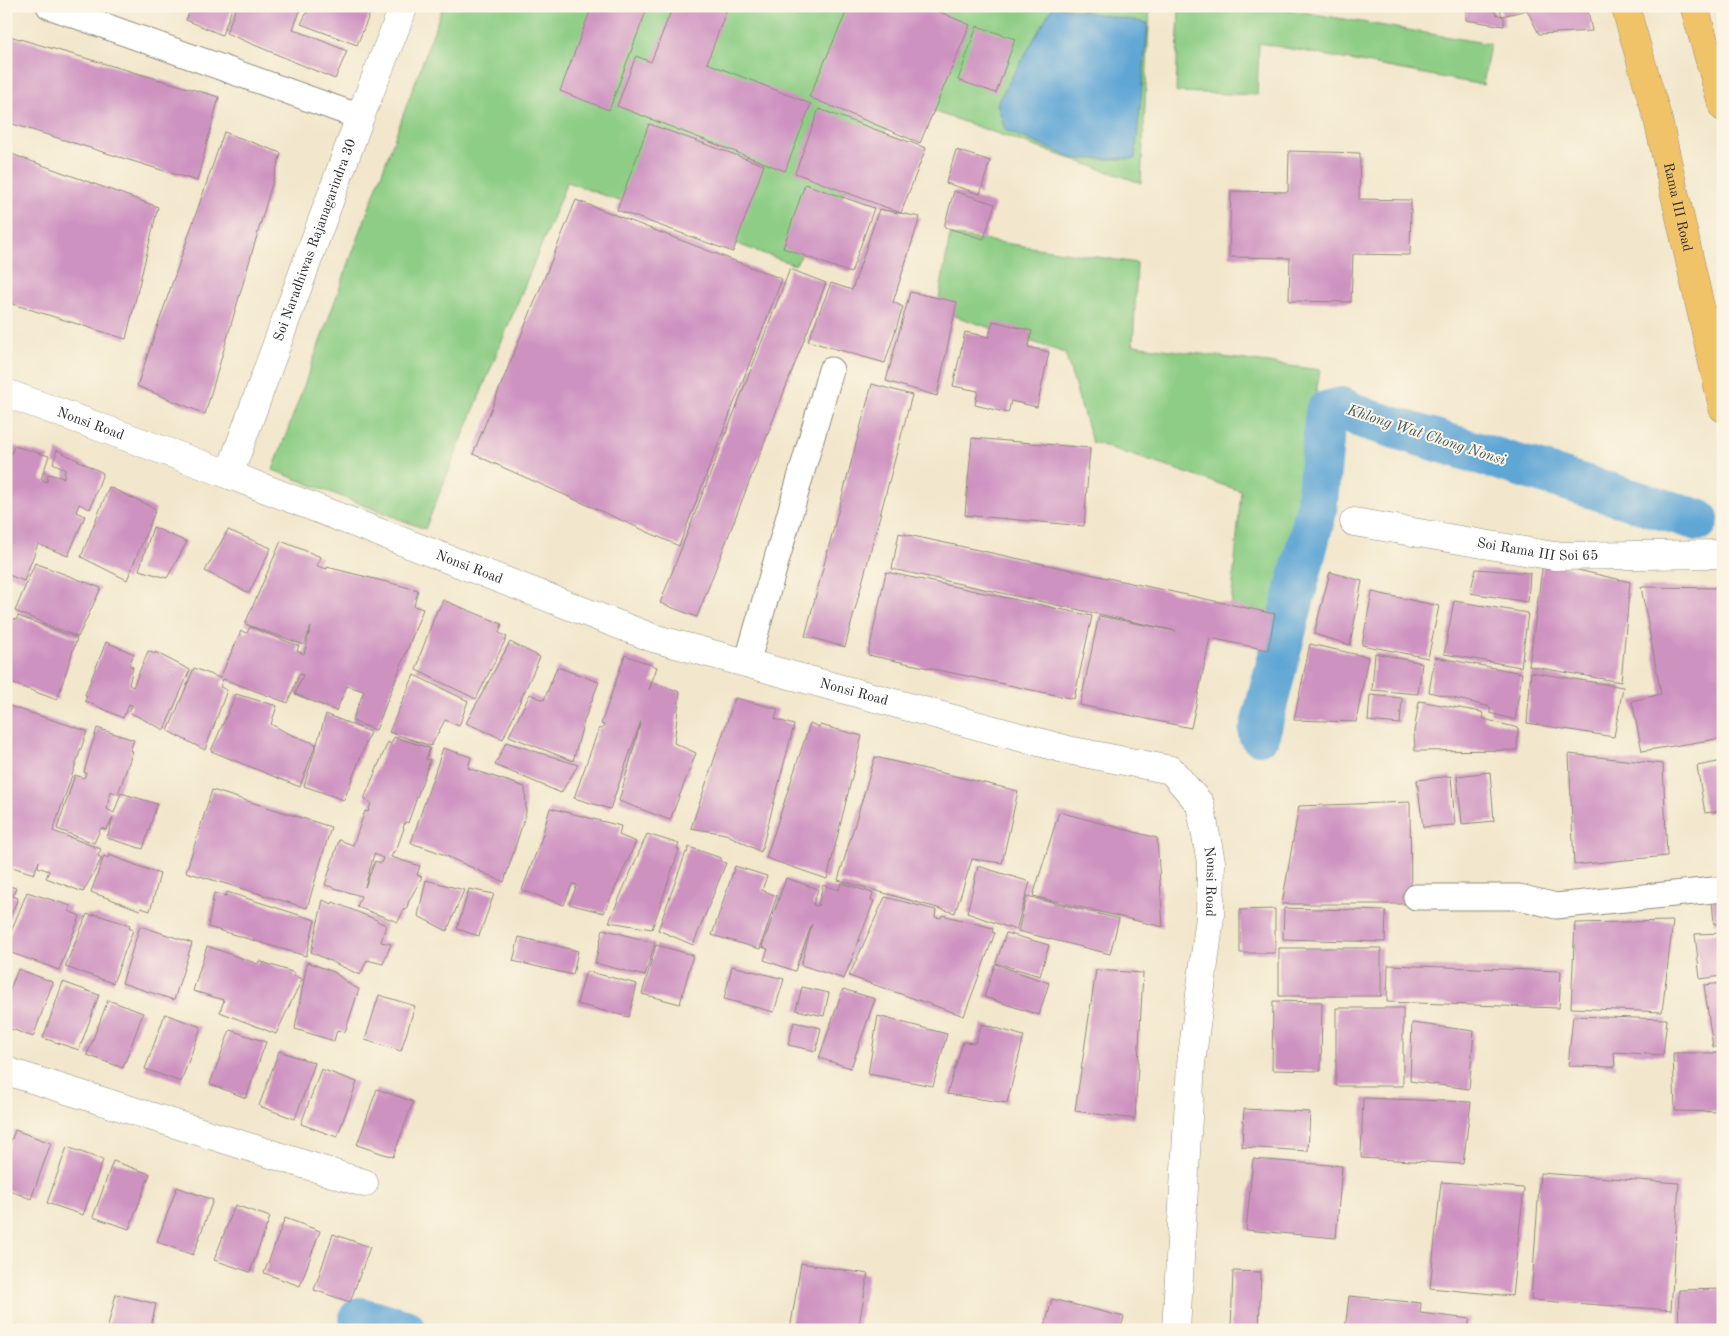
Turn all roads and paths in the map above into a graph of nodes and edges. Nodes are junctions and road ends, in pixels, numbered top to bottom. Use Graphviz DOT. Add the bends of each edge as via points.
graph roads {
  1 [pos="49,6"];
  2 [pos="404,6"];
  3 [pos="1625,6"];
  4 [pos="1694,6"];
  5 [pos="1723,107"];
  6 [pos="360,117"];
  7 [pos="832,370"];
  8 [pos="6,393"];
  9 [pos="1723,408"];
  10 [pos="229,475"];
  11 [pos="1354,522"];
  12 [pos="1723,554"];
  13 [pos="747,663"];
  14 [pos="1723,889"];
  15 [pos="1416,897"];
  16 [pos="6,1071"];
  17 [pos="364,1183"];
  18 [pos="1176,1330"];
  1 -- 6 [label="lane"];
  2 -- 6 [label="street, Soi Naradhiwas Rajanagarindra 30"];
  3 -- 9 [label="main road, Rama III Road" via="1658,120"];
  4 -- 5 [label="main road"];
  6 -- 10 [label="street, Soi Naradhiwas Rajanagarindra 30"];
  7 -- 13 [label="lane"];
  8 -- 10 [label="street, Nonsi Road"];
  10 -- 13 [label="street, Nonsi Road" via="652,638"];
  11 -- 12 [label="street, Soi Rama III Soi 65" via="1554,556"];
  13 -- 18 [label="street, Nonsi Road" via="1068,750 1171,770 1200,804 1211,862 1210,918 1191,1064"];
  14 -- 15 [label="lane" via="1556,906 1519,897"];
  16 -- 17 [label="street"];
}
